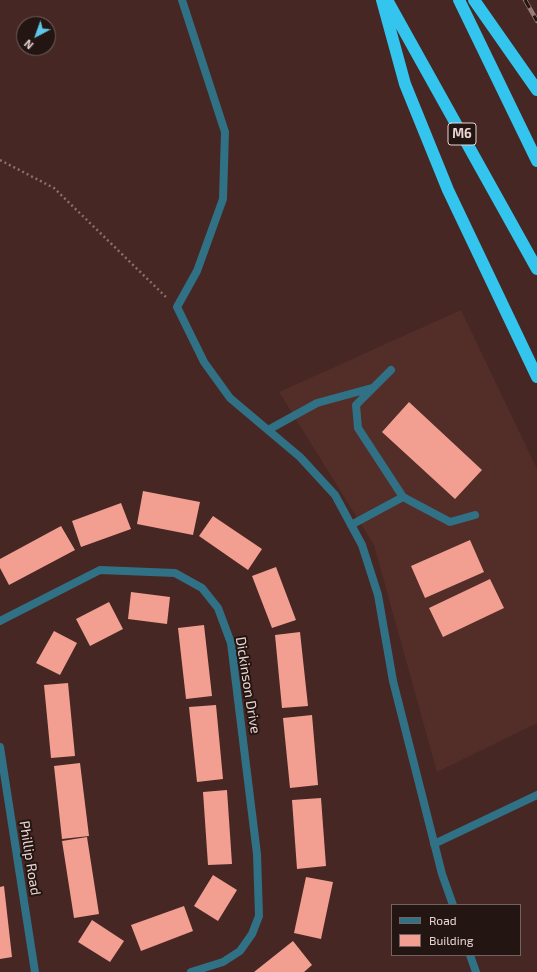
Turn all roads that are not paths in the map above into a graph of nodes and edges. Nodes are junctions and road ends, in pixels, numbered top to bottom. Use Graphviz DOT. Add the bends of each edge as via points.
graph roads {
  1 [pos="182,0"];
  2 [pos="382,0"];
  3 [pos="387,0"];
  4 [pos="459,0"];
  5 [pos="474,0"];
  6 [pos="537,90"];
  7 [pos="537,162"];
  8 [pos="537,269"];
  9 [pos="391,370"];
  10 [pos="537,377"];
  11 [pos="372,388"];
  12 [pos="268,430"];
  13 [pos="403,497"];
  14 [pos="475,515"];
  15 [pos="351,525"];
  16 [pos="0,620"];
  17 [pos="0,747"];
  18 [pos="537,795"];
  19 [pos="434,844"];
  20 [pos="453,904"];
  21 [pos="470,956"];
  22 [pos="35,972"];
  23 [pos="191,972"];
  24 [pos="476,972"];
  1 -- 12 [label="street" via="225,132 225,140 224,199 197,271 177,307 204,362 230,398"];
  2 -- 10 [label="highway" via="405,84 448,190"];
  3 -- 8 [label="highway, M6"];
  4 -- 7 [label="highway"];
  5 -- 6 [label="highway"];
  9 -- 11 [label="street"];
  11 -- 12 [label="street" via="317,403"];
  11 -- 13 [label="street" via="356,405 358,428"];
  12 -- 15 [label="street" via="300,457 335,495"];
  13 -- 14 [label="street" via="450,522"];
  13 -- 15 [label="street"];
  15 -- 19 [label="street" via="362,545 378,595 393,681"];
  16 -- 23 [label="street, Dickinson Drive" via="100,570 175,573 202,588 218,608 231,643 257,854 259,916 252,934 240,951 223,962"];
  17 -- 22 [label="street, Phillip Road"];
  18 -- 19 [label="street"];
  19 -- 20 [label="street"];
  21 -- 24 [label="street"];
}
